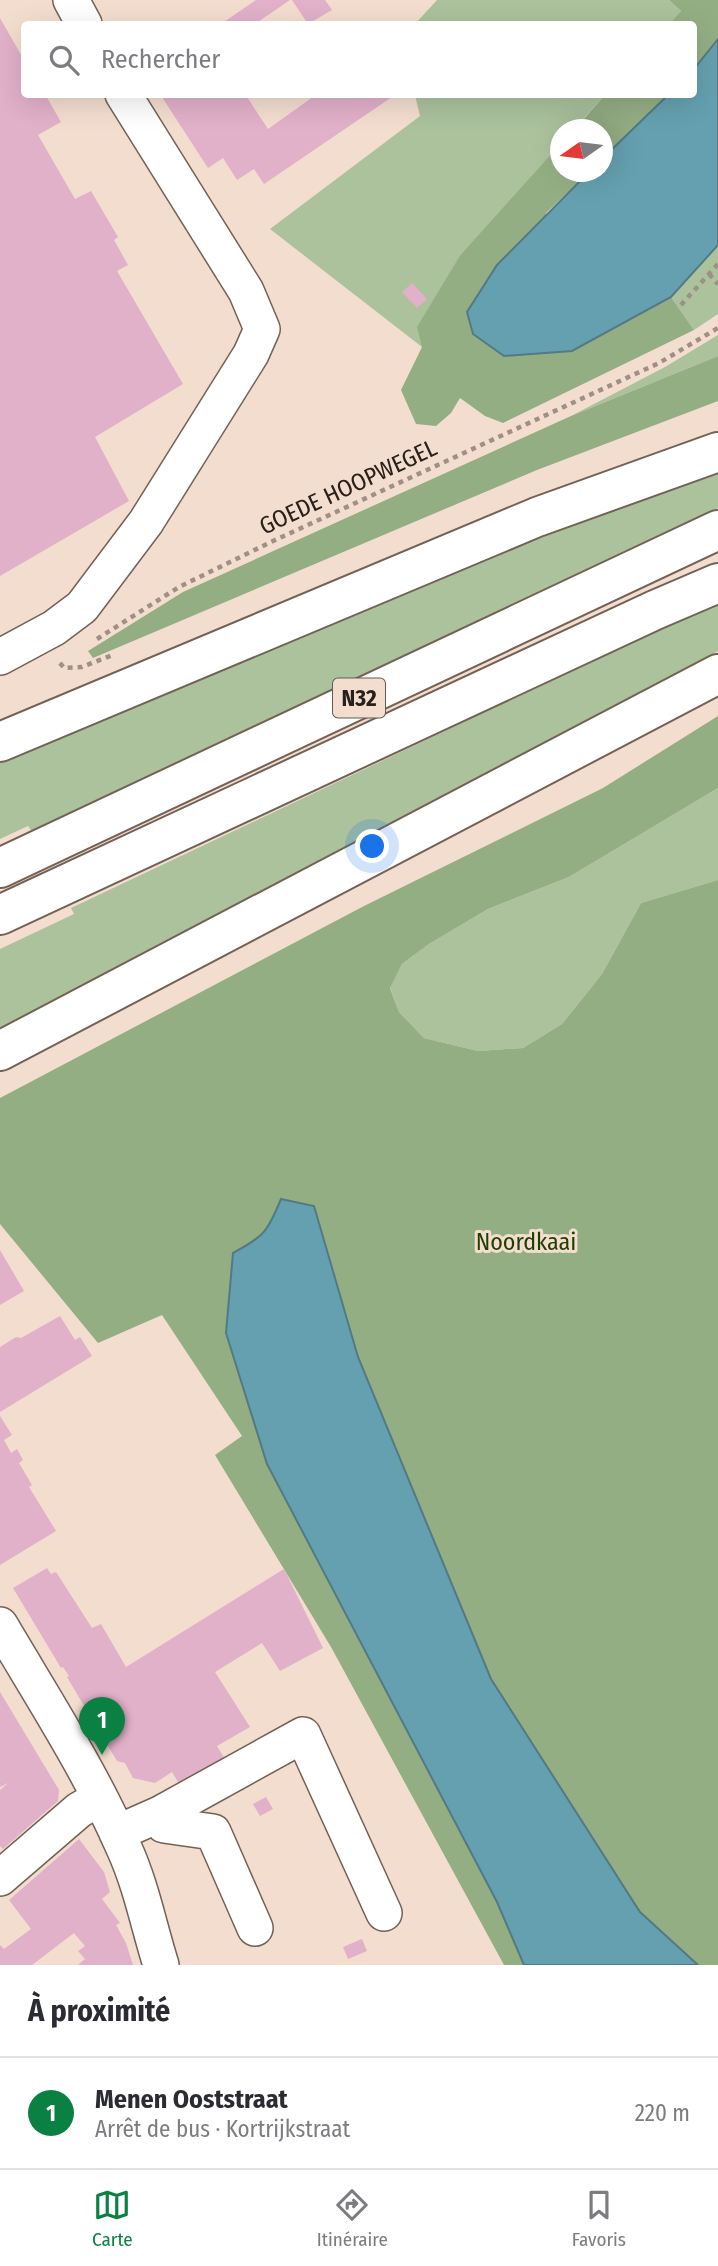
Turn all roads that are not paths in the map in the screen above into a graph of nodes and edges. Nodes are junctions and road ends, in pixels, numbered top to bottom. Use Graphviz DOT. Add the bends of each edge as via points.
graph roads {
  1 [pos="71,0"];
  2 [pos="82,21"];
  3 [pos="125,98"];
  4 [pos="718,452"];
  5 [pos="718,530"];
  6 [pos="718,583"];
  7 [pos="0,657"];
  8 [pos="718,674"];
  9 [pos="0,742"];
  10 [pos="0,867"];
  11 [pos="0,915"];
  12 [pos="0,1051"];
  13 [pos="0,1625"];
  14 [pos="100,1798"];
  15 [pos="160,1814"];
  16 [pos="117,1833"];
  17 [pos="0,1878"];
  18 [pos="384,1913"];
  19 [pos="255,1928"];
  20 [pos="161,1965"];
  1 -- 2 [label="street"];
  3 -- 7 [label="street" via="246,291 262,329 251,355 146,522 82,607"];
  4 -- 9 [label="highway" via="537,517"];
  5 -- 10 [label="highway, N32"];
  6 -- 11 [label="highway, N32"];
  8 -- 12 [label="highway"];
  13 -- 14 [label="street"];
  14 -- 16 [label="street"];
  14 -- 17 [label="street" via="79,1810"];
  15 -- 16 [label="street"];
  15 -- 18 [label="street" via="303,1735"];
  15 -- 19 [label="street" via="164,1825 213,1832"];
  16 -- 20 [label="street"];
}
